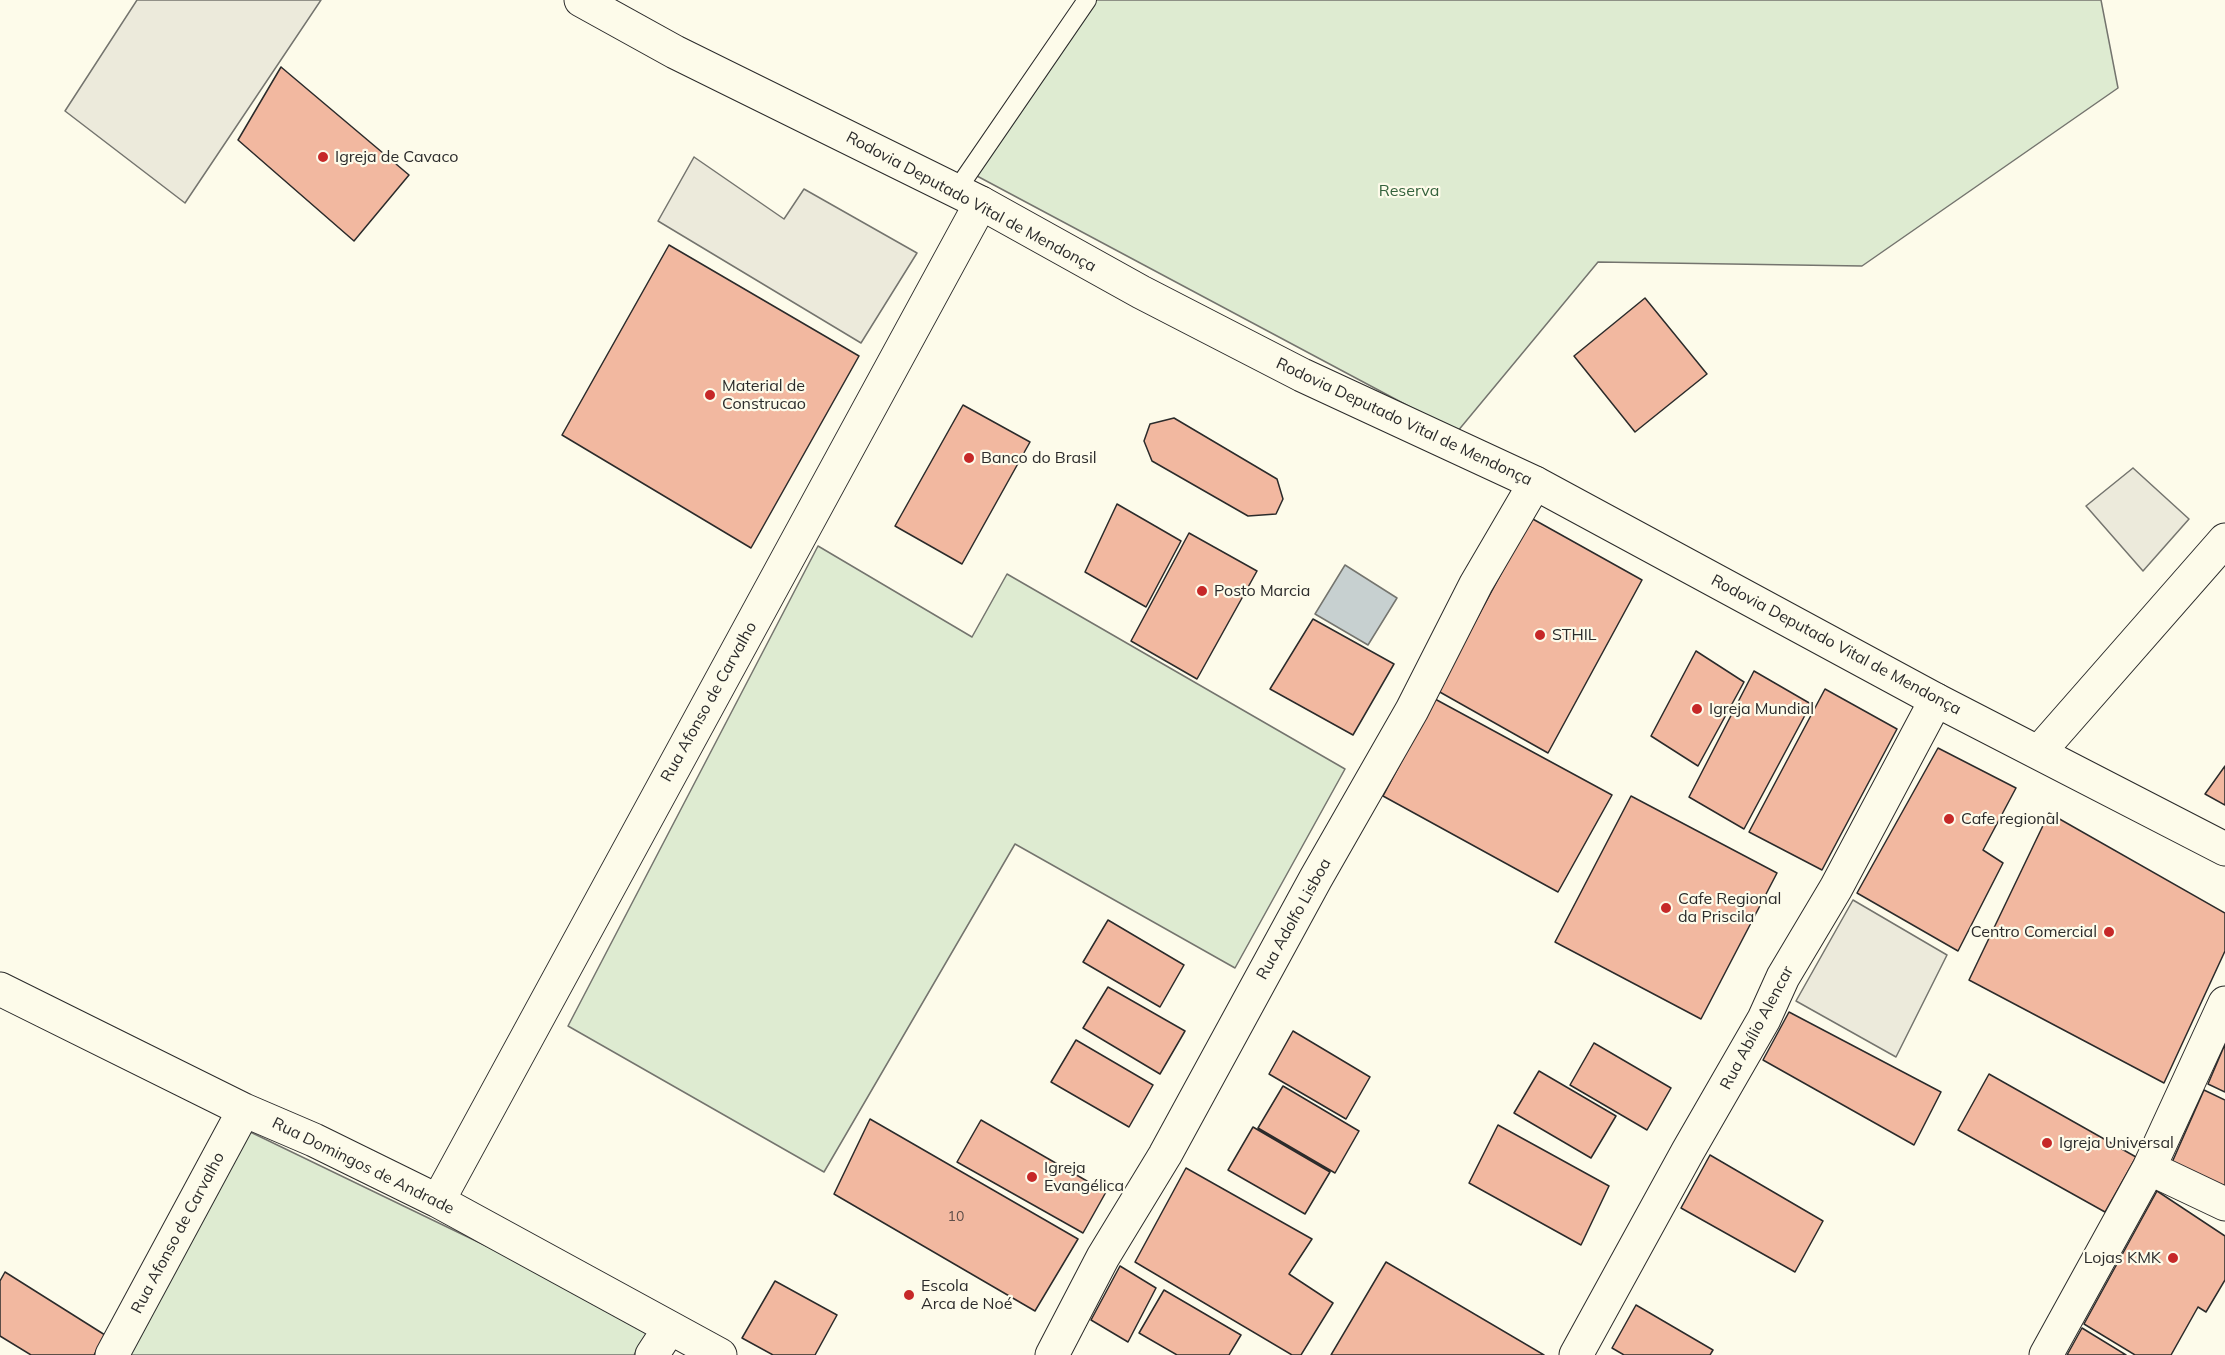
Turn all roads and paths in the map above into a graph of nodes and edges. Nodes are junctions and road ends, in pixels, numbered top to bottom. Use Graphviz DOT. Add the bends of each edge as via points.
graph roads {
  1 [pos="581,0"];
  2 [pos="1087,0"];
  3 [pos="968,197"];
  4 [pos="1535,483"];
  5 [pos="2225,540"];
  6 [pos="1936,700"];
  7 [pos="2039,752"];
  8 [pos="2225,849"];
  9 [pos="0,989"];
  10 [pos="2225,1004"];
  11 [pos="244,1110"];
  12 [pos="2149,1168"];
  13 [pos="438,1201"];
  14 [pos="2225,1204"];
  15 [pos="660,1342"];
  16 [pos="112,1355"];
  17 [pos="720,1355"];
  18 [pos="1052,1355"];
  19 [pos="1576,1355"];
  20 [pos="2046,1355"];
  1 -- 3 [label="street, Rodovia Deputado Vital de Mendonça" via="675,52"];
  2 -- 3 [label="lane"];
  3 -- 4 [label="street, Rodovia Deputado Vital de Mendonça" via="1302,375"];
  3 -- 13 [label="street, Rua Afonso de Carvalho"];
  4 -- 6 [label="street, Rodovia Deputado Vital de Mendonça"];
  4 -- 18 [label="street, Rua Adolfo Lisboa"];
  5 -- 7 [label="street"];
  6 -- 7 [label="street, Rodovia Deputado Vital de Mendonça"];
  6 -- 19 [label="street, Rua Abílio Alencar"];
  7 -- 8 [label="street, Rodovia Deputado Vital de Mendonça"];
  9 -- 11 [label="street, Rua Domingos de Andrade"];
  10 -- 12 [label="street"];
  11 -- 13 [label="street, Rua Domingos de Andrade"];
  11 -- 16 [label="street, Rua Afonso de Carvalho"];
  12 -- 14 [label="street"];
  12 -- 20 [label="street"];
  13 -- 15 [label="street, Rua Domingos de Andrade"];
  15 -- 17 [label="street, Rua Domingos de Andrade"];
}
